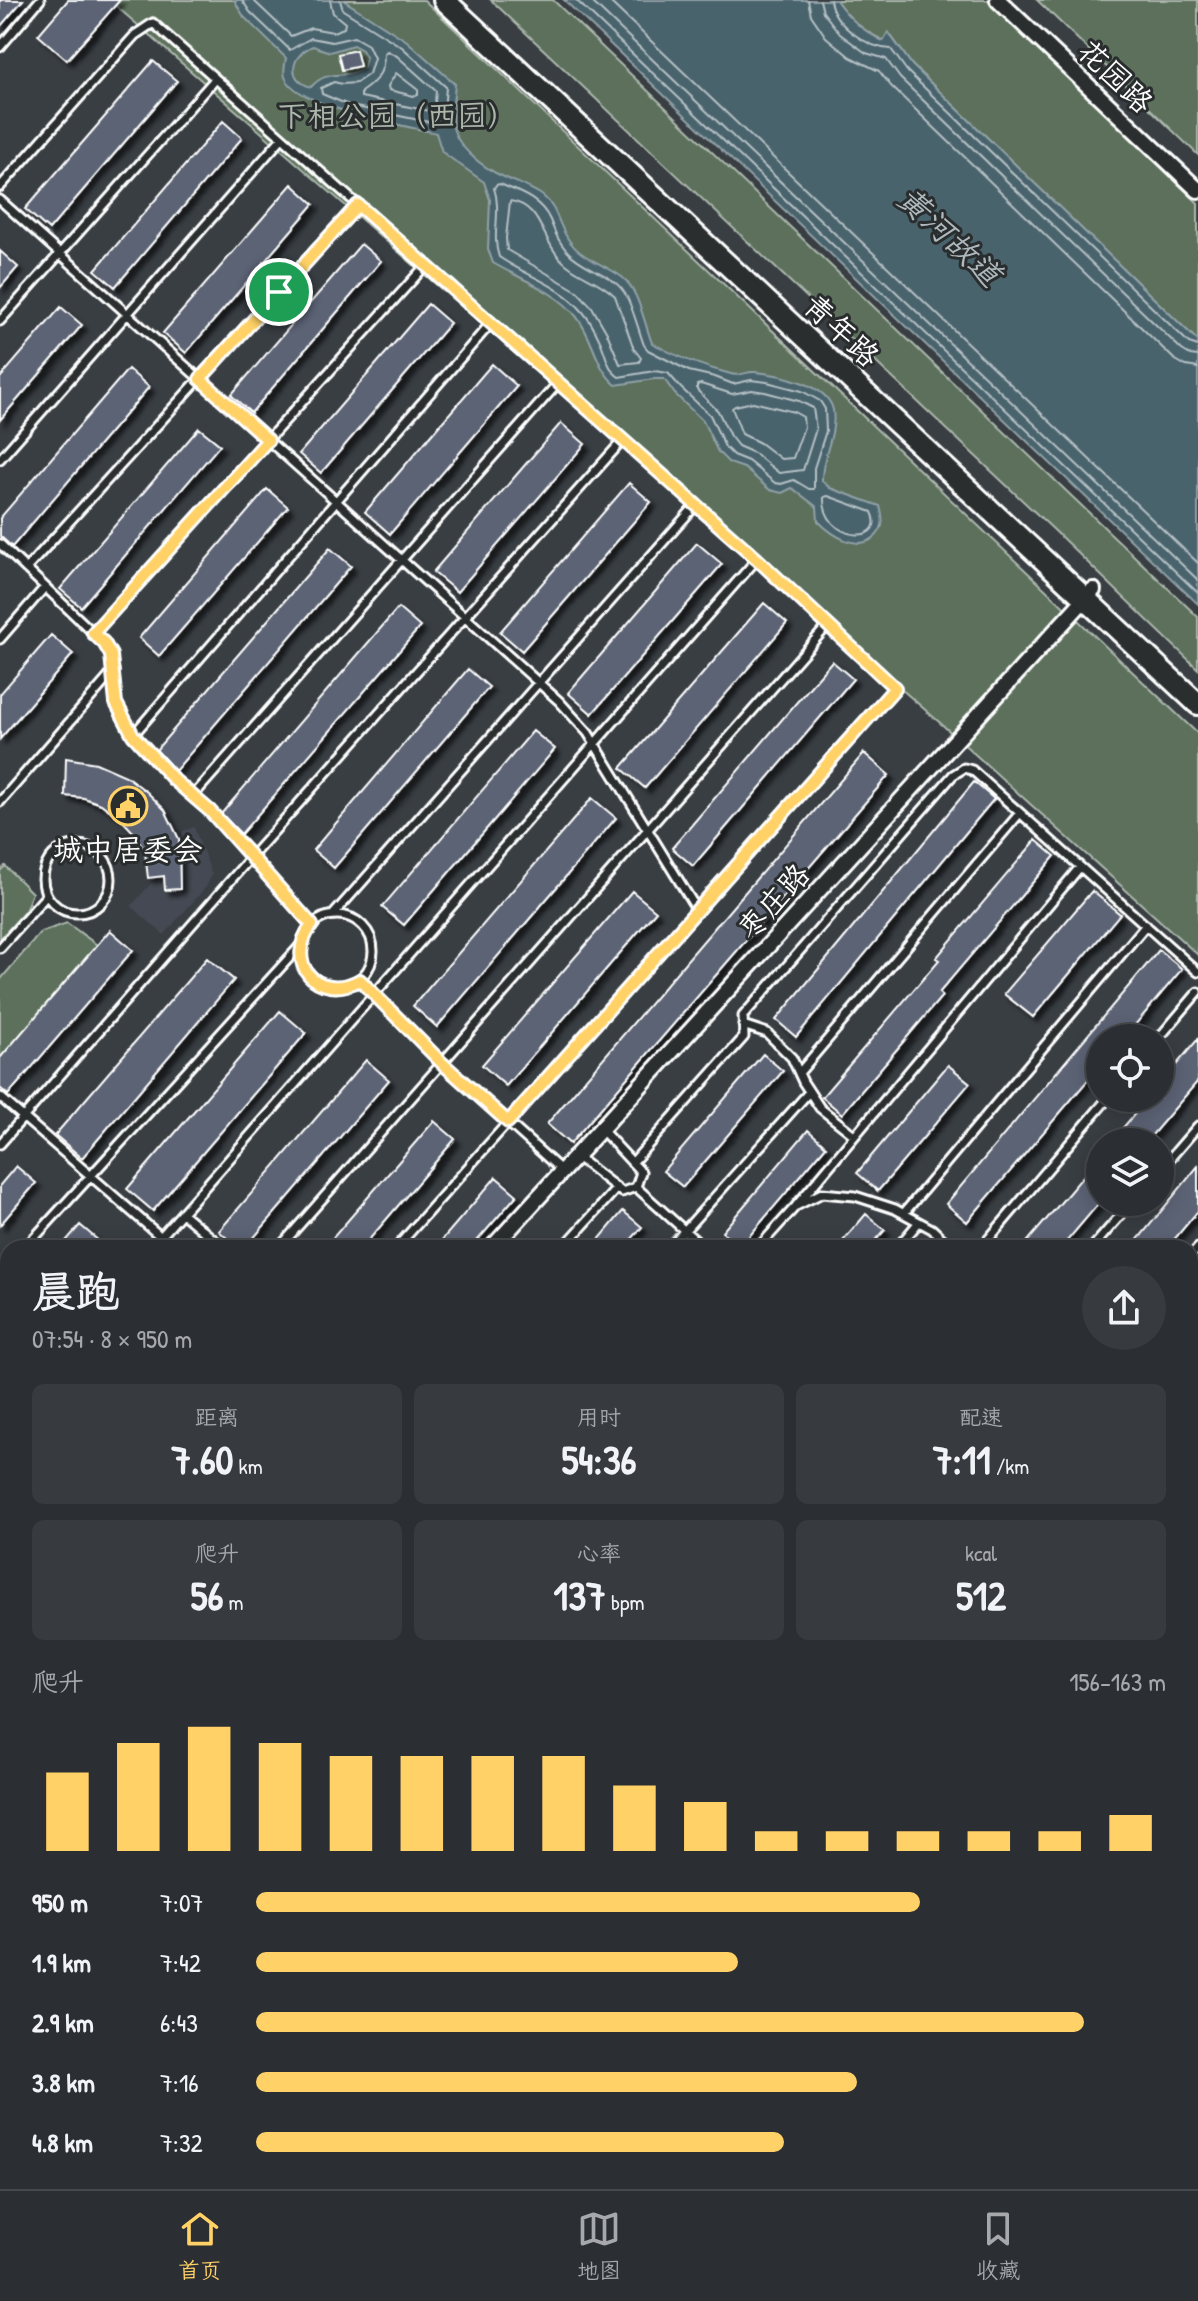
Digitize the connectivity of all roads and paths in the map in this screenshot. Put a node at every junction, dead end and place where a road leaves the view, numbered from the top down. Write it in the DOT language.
graph roads {
  1 [pos="40,0"];
  2 [pos="444,0"];
  3 [pos="461,0"];
  4 [pos="998,0"];
  5 [pos="0,47"];
  6 [pos="215,79"];
  7 [pos="282,138"];
  8 [pos="0,187"];
  9 [pos="1198,190"];
  10 [pos="0,200"];
  11 [pos="358,205"];
  12 [pos="60,254"];
  13 [pos="426,265"];
  14 [pos="128,314"];
  15 [pos="0,321"];
  16 [pos="491,323"];
  17 [pos="200,379"];
  18 [pos="558,383"];
  19 [pos="268,440"];
  20 [pos="623,440"];
  21 [pos="0,459"];
  22 [pos="336,501"];
  23 [pos="696,505"];
  24 [pos="0,544"];
  25 [pos="402,559"];
  26 [pos="757,559"];
  27 [pos="26,569"];
  28 [pos="45,587"];
  29 [pos="1089,594"];
  30 [pos="466,616"];
  31 [pos="828,625"];
  32 [pos="93,633"];
  33 [pos="0,639"];
  34 [pos="114,671"];
  35 [pos="539,682"];
  36 [pos="1198,689"];
  37 [pos="1198,704"];
  38 [pos="133,735"];
  39 [pos="594,744"];
  40 [pos="193,796"];
  41 [pos="0,802"];
  42 [pos="1020,813"];
  43 [pos="647,830"];
  44 [pos="251,857"];
  45 [pos="1080,867"];
  46 [pos="47,895"];
  47 [pos="697,910"];
  48 [pos="333,915"];
  49 [pos="312,925"];
  50 [pos="1146,925"];
  51 [pos="301,945"];
  52 [pos="0,948"];
  53 [pos="1198,972"];
  54 [pos="360,980"];
  55 [pos="1198,992"];
  56 [pos="374,994"];
  57 [pos="1171,1024"];
  58 [pos="743,1025"];
  59 [pos="442,1063"];
  60 [pos="799,1073"];
  61 [pos="809,1092"];
  62 [pos="0,1097"];
  63 [pos="1096,1112"];
  64 [pos="24,1118"];
  65 [pos="508,1122"];
  66 [pos="1198,1126"];
  67 [pos="601,1129"];
  68 [pos="854,1135"];
  69 [pos="0,1144"];
  70 [pos="1174,1154"];
  71 [pos="576,1156"];
  72 [pos="632,1163"];
  73 [pos="562,1171"];
  74 [pos="91,1176"];
  75 [pos="636,1187"];
  76 [pos="617,1188"];
  77 [pos="796,1206"];
  78 [pos="182,1213"];
  79 [pos="904,1213"];
  80 [pos="1120,1216"];
  81 [pos="919,1222"];
  82 [pos="685,1231"];
  83 [pos="161,1237"];
  84 [pos="32,1240"];
  85 [pos="158,1240"];
  86 [pos="214,1240"];
  87 [pos="286,1240"];
  88 [pos="403,1240"];
  89 [pos="499,1240"];
  90 [pos="570,1240"];
  91 [pos="677,1240"];
  92 [pos="695,1240"];
  93 [pos="765,1240"];
  94 [pos="904,1240"];
  95 [pos="944,1240"];
  96 [pos="988,1240"];
  97 [pos="1099,1240"];
  1 -- 5 [label="lane"];
  2 -- 29 [label="street, 青年路"];
  3 -- 29 [label="street, 青年路"];
  4 -- 9 [label="street, 花园路"];
  6 -- 7 [label="lane"];
  6 -- 8 [label="lane"];
  6 -- 12 [label="lane"];
  7 -- 11 [label="lane"];
  7 -- 14 [label="lane"];
  10 -- 12 [label="lane"];
  11 -- 13 [label="lane"];
  11 -- 17 [label="lane"];
  12 -- 14 [label="lane"];
  12 -- 15 [label="lane"];
  13 -- 16 [label="lane"];
  13 -- 19 [label="lane"];
  14 -- 17 [label="lane"];
  14 -- 21 [label="lane"];
  16 -- 18 [label="lane"];
  16 -- 22 [label="lane"];
  17 -- 19 [label="lane"];
  17 -- 27 [label="lane"];
  18 -- 20 [label="lane"];
  18 -- 25 [label="lane"];
  19 -- 22 [label="lane"];
  19 -- 32 [label="lane"];
  20 -- 23 [label="lane"];
  20 -- 30 [label="lane"];
  22 -- 25 [label="lane"];
  22 -- 38 [label="lane"];
  23 -- 26 [label="lane"];
  23 -- 35 [label="lane"];
  24 -- 27 [label="lane"];
  25 -- 30 [label="lane"];
  25 -- 40 [label="lane"];
  26 -- 31 [label="lane"];
  26 -- 39 [label="lane"];
  27 -- 28 [label="lane"];
  28 -- 32 [label="lane"];
  28 -- 33 [label="lane"];
  29 -- 36 [label="street, 青年路"];
  29 -- 37 [label="street, 青年路"];
  29 -- 67 [label="street, 枣庄路"];
  30 -- 35 [label="lane"];
  30 -- 44 [label="lane"];
  31 -- 43 [label="lane"];
  31 -- 47 [label="lane"];
  32 -- 34 [label="lane"];
  34 -- 38 [label="lane"];
  34 -- 41 [label="lane"];
  35 -- 39 [label="lane"];
  35 -- 48 [label="lane"];
  38 -- 40 [label="lane"];
  39 -- 43 [label="lane"];
  39 -- 56 [label="lane"];
  40 -- 44 [label="lane"];
  42 -- 45 [label="lane"];
  42 -- 58 [label="lane"];
  42 -- 60 [label="lane"];
  43 -- 47 [label="lane"];
  43 -- 59 [label="lane"];
  44 -- 49 [label="lane"];
  44 -- 64 [label="lane"];
  45 -- 50 [label="lane"];
  45 -- 68 [label="lane"];
  46 -- 46 [label="lane"];
  46 -- 52 [label="lane"];
  47 -- 65 [label="lane"];
  48 -- 49 [label="lane"];
  48 -- 54 [label="lane"];
  49 -- 51 [label="lane"];
  50 -- 53 [label="lane"];
  50 -- 79 [label="lane"];
  51 -- 54 [label="lane"];
  51 -- 74 [label="lane"];
  54 -- 56 [label="lane"];
  55 -- 57 [label="lane"];
  56 -- 59 [label="lane"];
  56 -- 78 [label="lane"];
  58 -- 60 [label="lane"];
  58 -- 72 [label="lane"];
  59 -- 65 [label="lane"];
  59 -- 87 [label="lane"];
  60 -- 61 [label="lane"];
  61 -- 68 [label="lane"];
  61 -- 82 [label="lane"];
  62 -- 64 [label="lane"];
  63 -- 96 [label="lane"];
  64 -- 69 [label="lane"];
  64 -- 74 [label="lane"];
  65 -- 73 [label="lane"];
  65 -- 88 [label="lane"];
  66 -- 70 [label="lane"];
  67 -- 71 [label="street, 枣庄路"];
  67 -- 72 [label="lane"];
  68 -- 77 [label="lane"];
  71 -- 73 [label="street, 枣庄路"];
  71 -- 76 [label="lane"];
  72 -- 75 [label="lane"];
  73 -- 89 [label="street, 枣庄路"];
  74 -- 83 [label="lane"];
  74 -- 84 [label="lane"];
  75 -- 76 [label="lane"];
  75 -- 82 [label="lane"];
  76 -- 90 [label="lane"];
  77 -- 79 [label="lane"];
  77 -- 93 [label="lane"];
  78 -- 83 [label="lane"];
  78 -- 86 [label="lane"];
  79 -- 81 [label="lane"];
  80 -- 97 [label="lane"];
  81 -- 94 [label="lane"];
  81 -- 95 [label="lane"];
  82 -- 91 [label="lane"];
  82 -- 92 [label="lane"];
  83 -- 85 [label="lane"];
}
